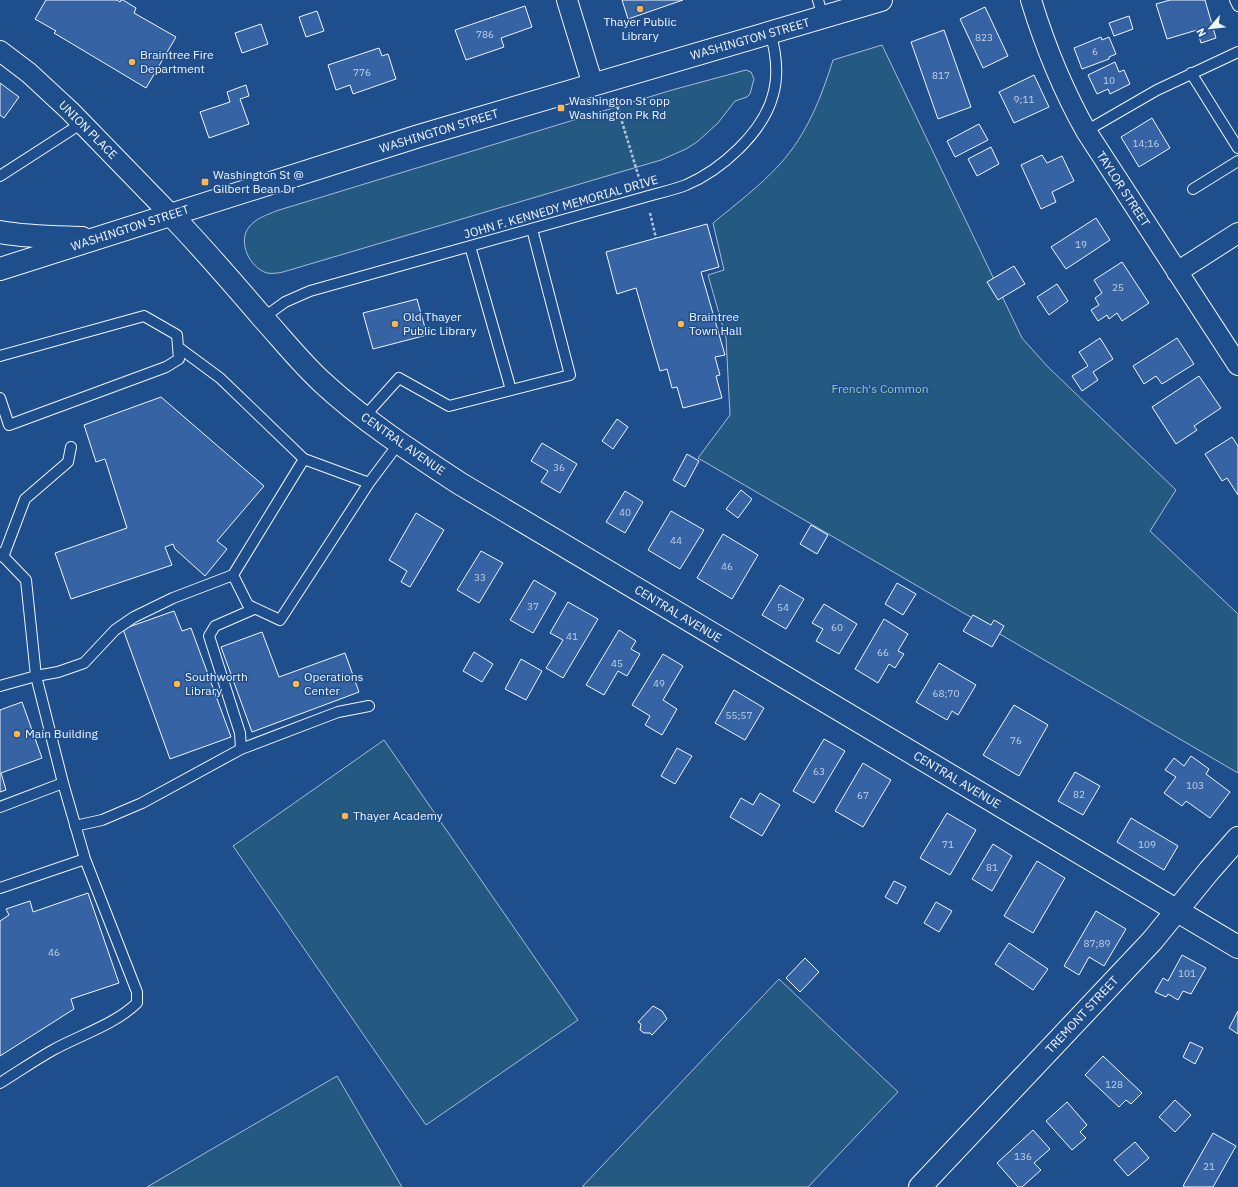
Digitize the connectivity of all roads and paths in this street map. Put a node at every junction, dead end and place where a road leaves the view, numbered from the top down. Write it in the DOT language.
graph roads {
  1 [pos="567,0"];
  2 [pos="881,0"];
  3 [pos="1031,0"];
  4 [pos="1236,0"];
  5 [pos="1238,6"];
  6 [pos="820,9"];
  7 [pos="770,32"];
  8 [pos="0,51"];
  9 [pos="1238,52"];
  10 [pos="1191,73"];
  11 [pos="602,83"];
  12 [pos="82,123"];
  13 [pos="1086,131"];
  14 [pos="1238,148"];
  15 [pos="1238,161"];
  16 [pos="0,176"];
  17 [pos="1193,189"];
  18 [pos="645,197"];
  19 [pos="170,215"];
  20 [pos="532,229"];
  21 [pos="0,232"];
  22 [pos="1238,233"];
  23 [pos="99,238"];
  24 [pos="656,238"];
  25 [pos="470,246"];
  26 [pos="0,269"];
  27 [pos="1177,272"];
  28 [pos="263,318"];
  29 [pos="178,347"];
  30 [pos="0,356"];
  31 [pos="1238,365"];
  32 [pos="511,390"];
  33 [pos="0,398"];
  34 [pos="364,417"];
  35 [pos="399,443"];
  36 [pos="71,447"];
  37 [pos="304,459"];
  38 [pos="369,483"];
  39 [pos="2,555"];
  40 [pos="234,575"];
  41 [pos="254,609"];
  42 [pos="36,676"];
  43 [pos="0,686"];
  44 [pos="369,706"];
  45 [pos="241,749"];
  46 [pos="63,783"];
  47 [pos="0,807"];
  48 [pos="75,826"];
  49 [pos="1238,838"];
  50 [pos="85,860"];
  51 [pos="0,888"];
  52 [pos="1177,911"];
  53 [pos="1238,947"];
  54 [pos="0,1083"];
  55 [pos="920,1187"];
  1 -- 11 [label="street"];
  2 -- 6 [label="main road, WASHINGTON STREET"];
  3 -- 13 [label="street, TAYLOR STREET"];
  4 -- 5 [label="lane"];
  6 -- 7 [label="main road, WASHINGTON STREET"];
  7 -- 11 [label="main road, WASHINGTON STREET"];
  7 -- 18 [label="lane, JOHN F. KENNEDY MEMORIAL DRIVE"];
  8 -- 12 [label="street, UNION PLACE"];
  9 -- 10 [label="lane"];
  10 -- 13 [label="lane"];
  10 -- 14 [label="lane"];
  11 -- 18 [label="path"];
  11 -- 19 [label="main road, WASHINGTON STREET"];
  12 -- 16 [label="lane"];
  12 -- 19 [label="street, UNION PLACE"];
  13 -- 27 [label="street, TAYLOR STREET"];
  15 -- 17 [label="lane"];
  18 -- 20 [label="lane, JOHN F. KENNEDY MEMORIAL DRIVE"];
  18 -- 24 [label="path"];
  19 -- 23 [label="main road, WASHINGTON STREET"];
  19 -- 28 [label="main road, CENTRAL AVENUE"];
  20 -- 25 [label="lane, JOHN F. KENNEDY MEMORIAL DRIVE"];
  20 -- 32 [label="lane"];
  21 -- 23 [label="main road"];
  22 -- 27 [label="street"];
  23 -- 26 [label="main road, WASHINGTON STREET"];
  25 -- 28 [label="lane, JOHN F. KENNEDY MEMORIAL DRIVE"];
  25 -- 32 [label="lane"];
  27 -- 31 [label="street, TAYLOR STREET"];
  28 -- 34 [label="main road, CENTRAL AVENUE"];
  29 -- 30 [label="lane"];
  29 -- 33 [label="lane"];
  29 -- 37 [label="lane"];
  32 -- 34 [label="lane"];
  34 -- 35 [label="main road, CENTRAL AVENUE"];
  35 -- 38 [label="lane"];
  35 -- 52 [label="main road, CENTRAL AVENUE"];
  36 -- 39 [label="lane"];
  37 -- 38 [label="lane"];
  37 -- 40 [label="lane"];
  38 -- 41 [label="lane"];
  39 -- 42 [label="lane"];
  40 -- 41 [label="lane"];
  40 -- 42 [label="lane"];
  41 -- 45 [label="lane"];
  42 -- 43 [label="lane"];
  42 -- 46 [label="lane"];
  44 -- 45 [label="lane"];
  45 -- 48 [label="lane"];
  46 -- 47 [label="lane"];
  46 -- 48 [label="lane"];
  48 -- 50 [label="lane"];
  49 -- 52 [label="main road, TREMONT STREET"];
  50 -- 51 [label="lane"];
  50 -- 54 [label="lane"];
  52 -- 53 [label="main road, CENTRAL AVENUE"];
  52 -- 55 [label="main road, TREMONT STREET"];
}
